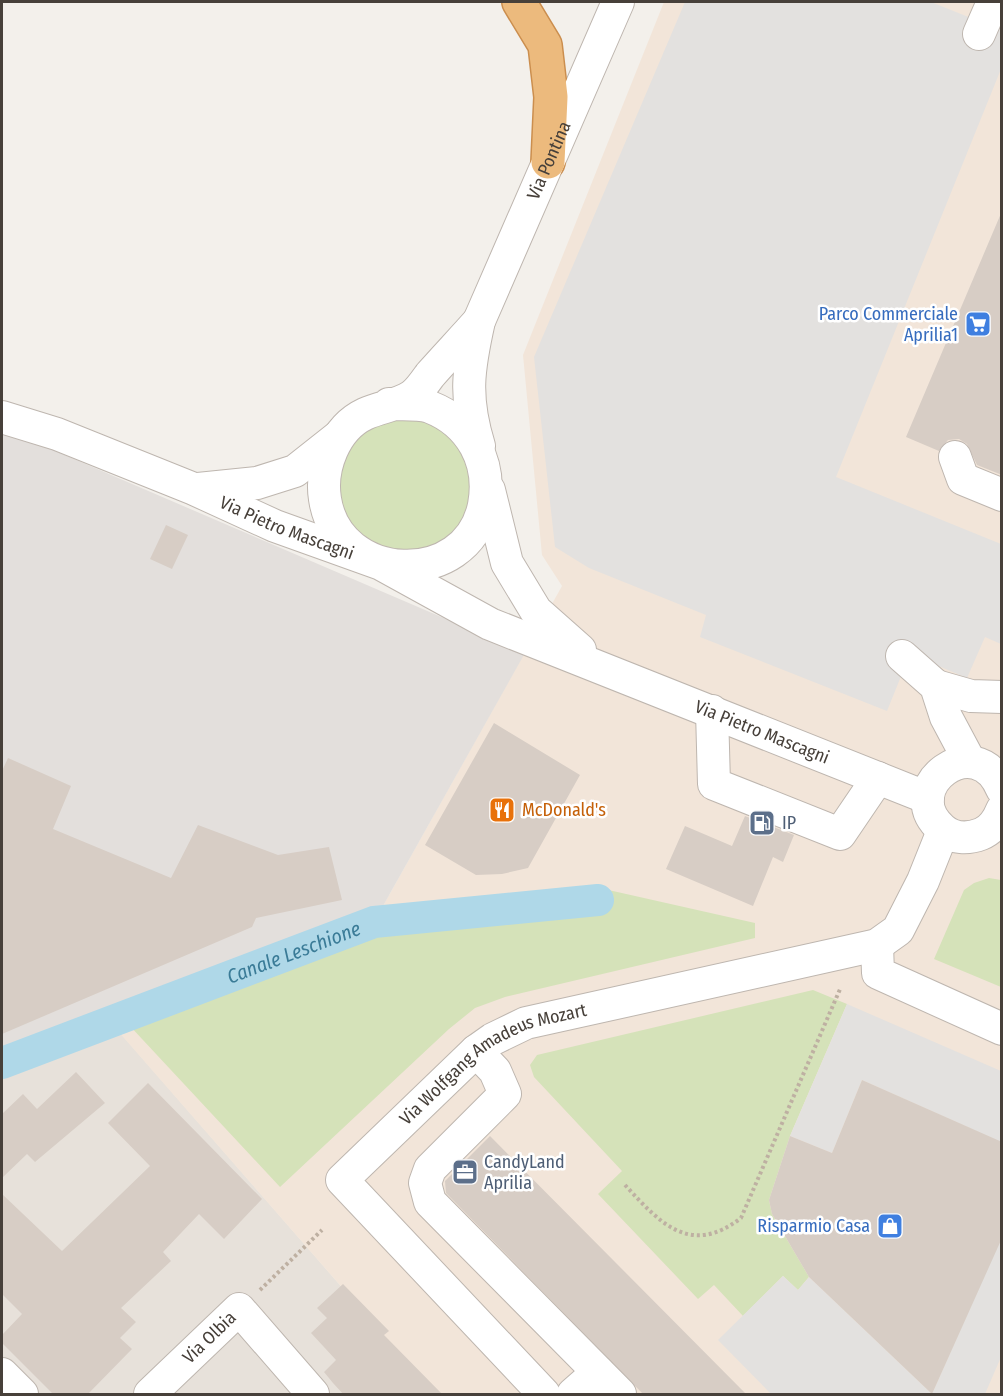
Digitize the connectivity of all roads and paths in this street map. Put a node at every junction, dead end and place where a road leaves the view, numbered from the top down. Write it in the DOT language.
graph roads {
  1 [pos="519,2"];
  2 [pos="618,2"];
  3 [pos="993,2"];
  4 [pos="980,34"];
  5 [pos="548,162"];
  6 [pos="479,321"];
  7 [pos="2,392"];
  8 [pos="389,405"];
  9 [pos="2,417"];
  10 [pos="57,434"];
  11 [pos="341,434"];
  12 [pos="955,458"];
  13 [pos="485,471"];
  14 [pos="194,489"];
  15 [pos="1002,495"];
  16 [pos="381,564"];
  17 [pos="902,656"];
  18 [pos="596,664"];
  19 [pos="936,686"];
  20 [pos="1002,697"];
  21 [pos="712,711"];
  22 [pos="878,778"];
  23 [pos="991,786"];
  24 [pos="928,798"];
  25 [pos="951,834"];
  26 [pos="877,945"];
  27 [pos="841,987"];
  28 [pos="1002,1029"];
  29 [pos="476,1051"];
  30 [pos="625,1185"];
  31 [pos="447,1218"];
  32 [pos="709,1227"];
  33 [pos="322,1230"];
  34 [pos="708,1235"];
  35 [pos="410,1252"];
  36 [pos="239,1309"];
  37 [pos="598,1372"];
  38 [pos="2,1374"];
  39 [pos="22,1395"];
  40 [pos="150,1395"];
  41 [pos="313,1395"];
  42 [pos="544,1395"];
  43 [pos="573,1395"];
  44 [pos="620,1395"];
  1 -- 5 [label="highway"];
  2 -- 5 [label="street, Via Pontina"];
  3 -- 4 [label="street"];
  5 -- 6 [label="street, Via Pontina"];
  6 -- 8 [label="street, Via Pietro Mascagni"];
  6 -- 13 [label="street, Via Pietro Mascagni"];
  7 -- 10 [label="street"];
  8 -- 11 [label="street, Via Pietro Mascagni"];
  8 -- 13 [label="street, Via Pietro Mascagni"];
  9 -- 10 [label="street"];
  10 -- 14 [label="street, Via Pietro Mascagni"];
  11 -- 14 [label="street, Via Pietro Mascagni"];
  11 -- 16 [label="street, Via Pietro Mascagni"];
  12 -- 15 [label="street"];
  13 -- 16 [label="street, Via Pietro Mascagni"];
  13 -- 18 [label="street, Via Pietro Mascagni"];
  14 -- 16 [label="street, Via Pietro Mascagni"];
  16 -- 18 [label="street, Via Pietro Mascagni"];
  17 -- 19 [label="street"];
  18 -- 21 [label="street, Via Pietro Mascagni"];
  19 -- 20 [label="street"];
  19 -- 23 [label="street"];
  21 -- 22 [label="street, Via Pietro Mascagni"];
  21 -- 22 [label="street"];
  22 -- 24 [label="street, Via Pietro Mascagni"];
  23 -- 24 [label="street"];
  23 -- 25 [label="street"];
  24 -- 25 [label="street"];
  25 -- 26 [label="street, Via Wolfgang Amadeus Mozart"];
  26 -- 28 [label="street"];
  26 -- 29 [label="street, Via Wolfgang Amadeus Mozart"];
  27 -- 34 [label="path"];
  29 -- 31 [label="street"];
  29 -- 35 [label="street, Via Wolfgang Amadeus Mozart"];
  30 -- 34 [label="path"];
  31 -- 35 [label="street"];
  31 -- 37 [label="street"];
  32 -- 34 [label="path"];
  33 -- 36 [label="path"];
  35 -- 42 [label="street, Via Wolfgang Amadeus Mozart"];
  36 -- 40 [label="street, Via Olbia"];
  36 -- 41 [label="street, Via Olbia"];
  37 -- 43 [label="street"];
  37 -- 44 [label="street"];
  38 -- 39 [label="street"];
}
